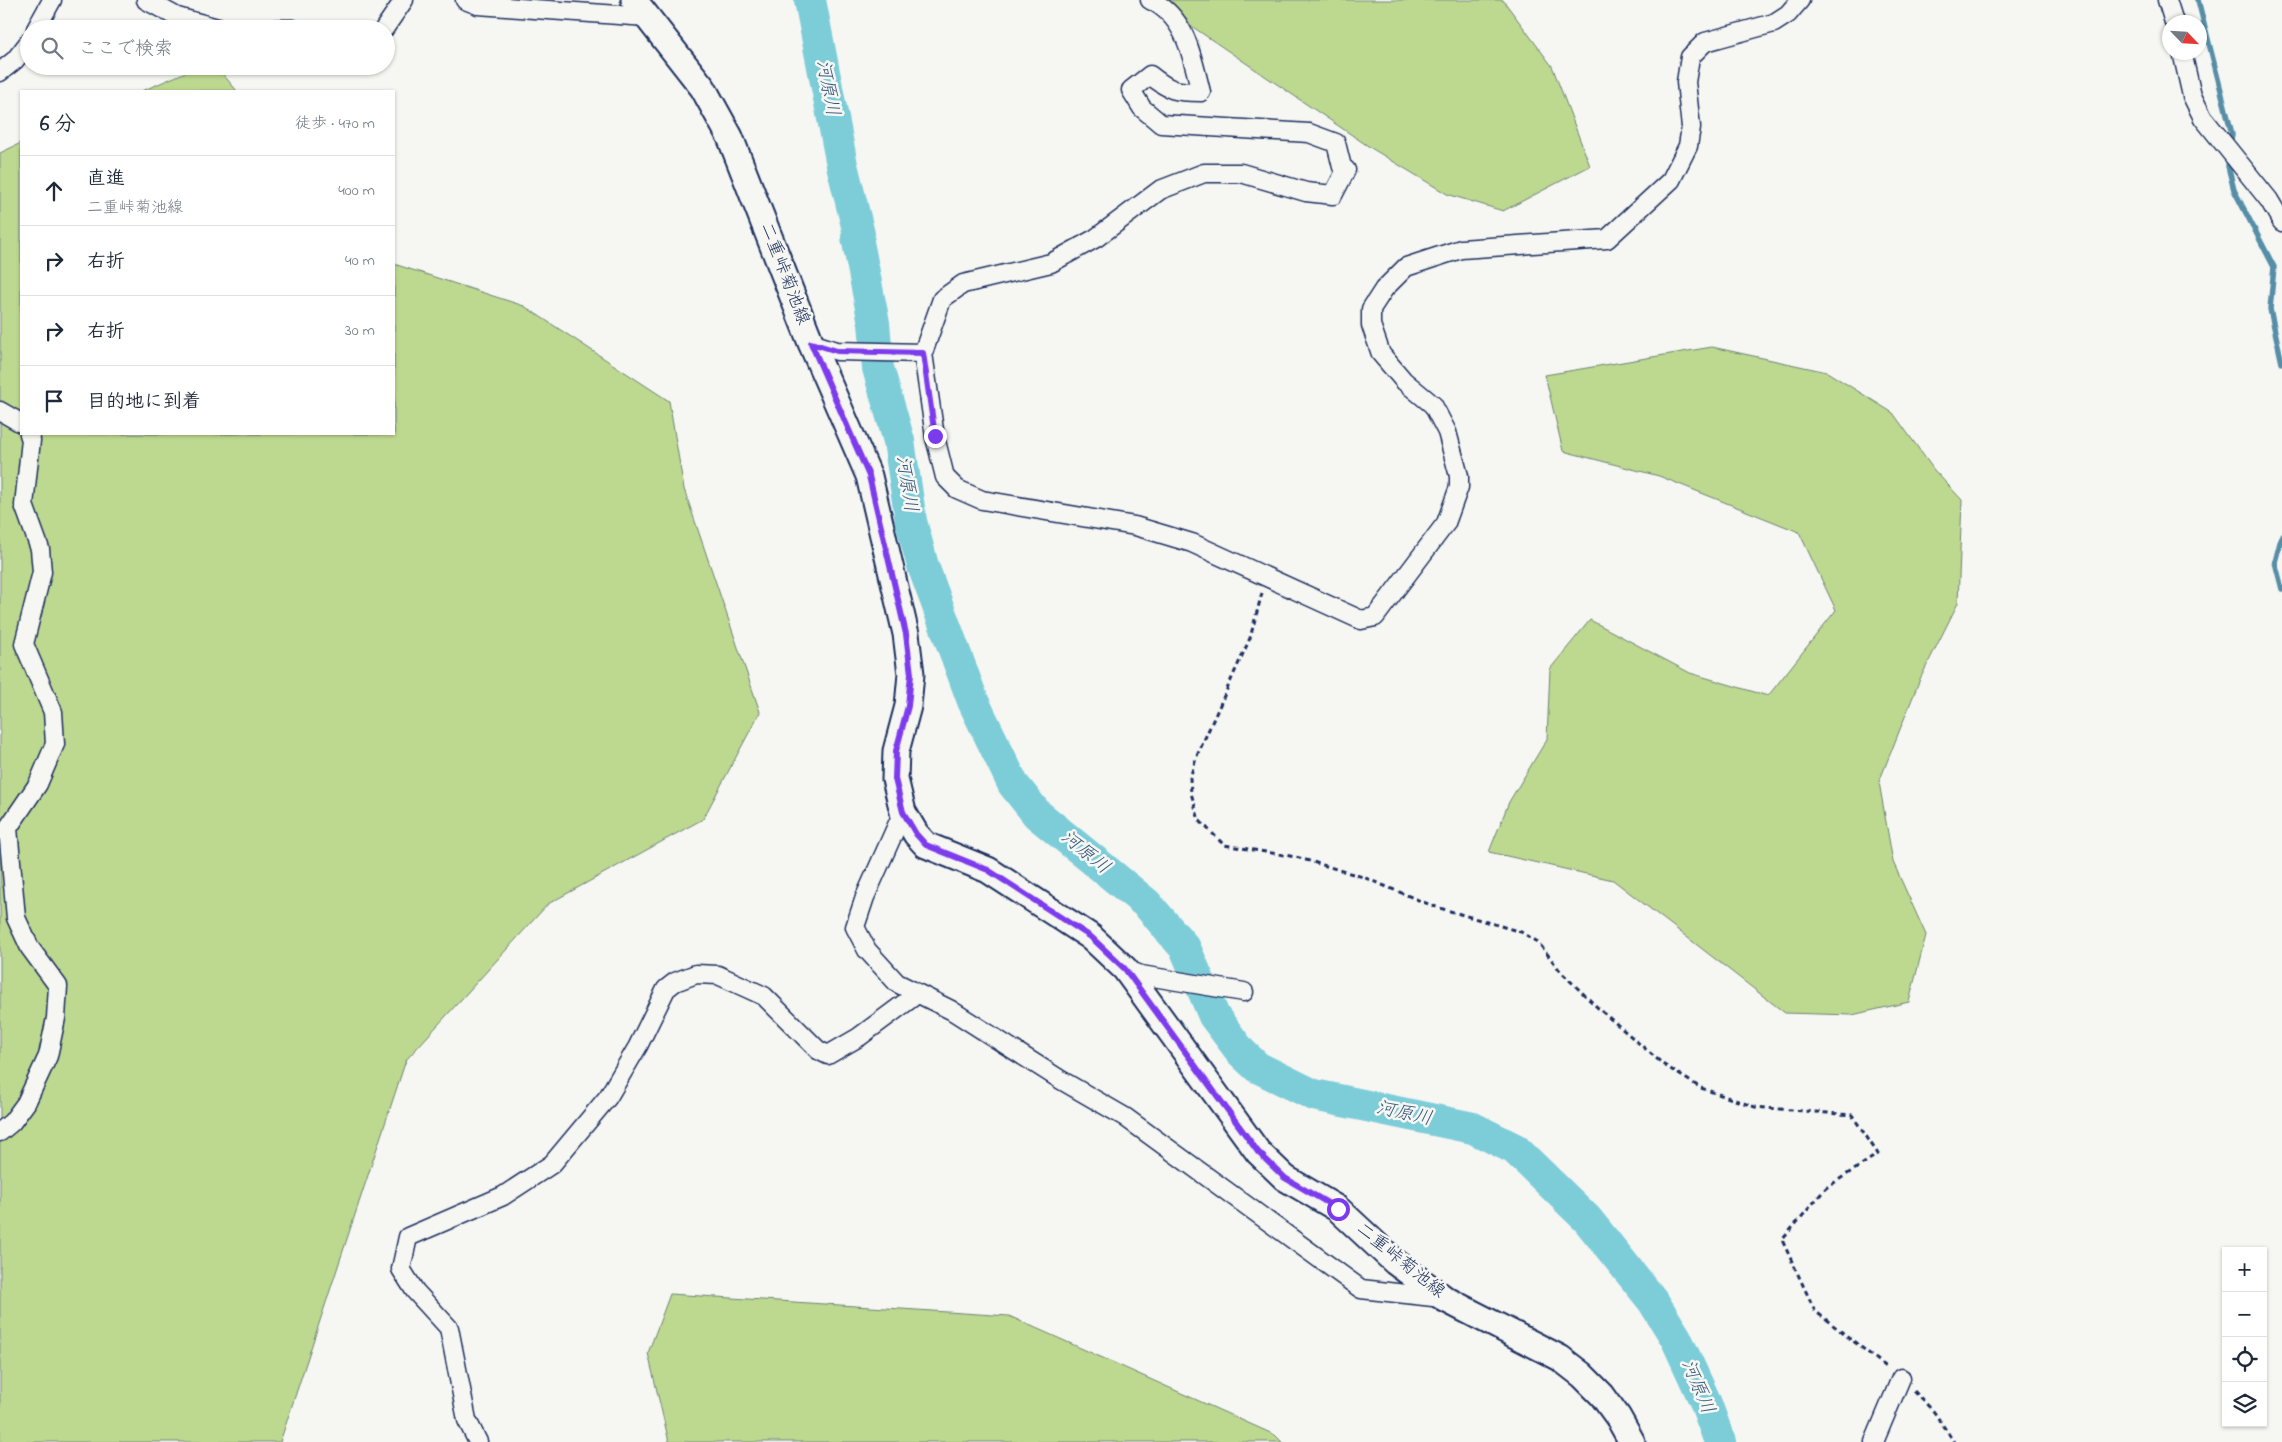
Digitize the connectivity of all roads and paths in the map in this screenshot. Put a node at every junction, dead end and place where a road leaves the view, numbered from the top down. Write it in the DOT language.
graph roads {
  1 [pos="52,0"];
  2 [pos="146,0"];
  3 [pos="404,0"];
  4 [pos="465,0"];
  5 [pos="1150,0"];
  6 [pos="1800,0"];
  7 [pos="2167,0"];
  8 [pos="641,8"];
  9 [pos="2172,15"];
  10 [pos="41,20"];
  11 [pos="188,20"];
  12 [pos="390,20"];
  13 [pos="20,54"];
  14 [pos="2184,60"];
  15 [pos="0,72"];
  16 [pos="2282,222"];
  17 [pos="811,343"];
  18 [pos="923,353"];
  19 [pos="0,411"];
  20 [pos="20,422"];
  21 [pos="29,435"];
  22 [pos="1267,578"];
  23 [pos="903,812"];
  24 [pos="1133,972"];
  25 [pos="1244,992"];
  26 [pos="917,994"];
  27 [pos="0,1132"];
  28 [pos="1445,1298"];
  29 [pos="1901,1378"];
  30 [pos="478,1442"];
  31 [pos="1632,1442"];
  32 [pos="1874,1442"];
  33 [pos="1954,1442"];
  1 -- 10 [label="street"];
  2 -- 11 [label="street"];
  3 -- 12 [label="street"];
  4 -- 8 [label="street"];
  5 -- 18 [label="street"];
  6 -- 22 [label="street"];
  7 -- 9 [label="street"];
  8 -- 17 [label="main road, 二重峠菊池線"];
  13 -- 15 [label="street"];
  14 -- 16 [label="street"];
  17 -- 18 [label="street"];
  17 -- 23 [label="main road, 二重峠菊池線"];
  18 -- 22 [label="street"];
  19 -- 20 [label="street"];
  21 -- 27 [label="street"];
  22 -- 29 [label="path"];
  23 -- 24 [label="main road, 二重峠菊池線"];
  23 -- 26 [label="street"];
  24 -- 25 [label="street"];
  24 -- 28 [label="main road, 二重峠菊池線"];
  26 -- 28 [label="street"];
  26 -- 30 [label="street"];
  28 -- 31 [label="main road, 二重峠菊池線"];
  29 -- 32 [label="street"];
  29 -- 33 [label="path"];
}
